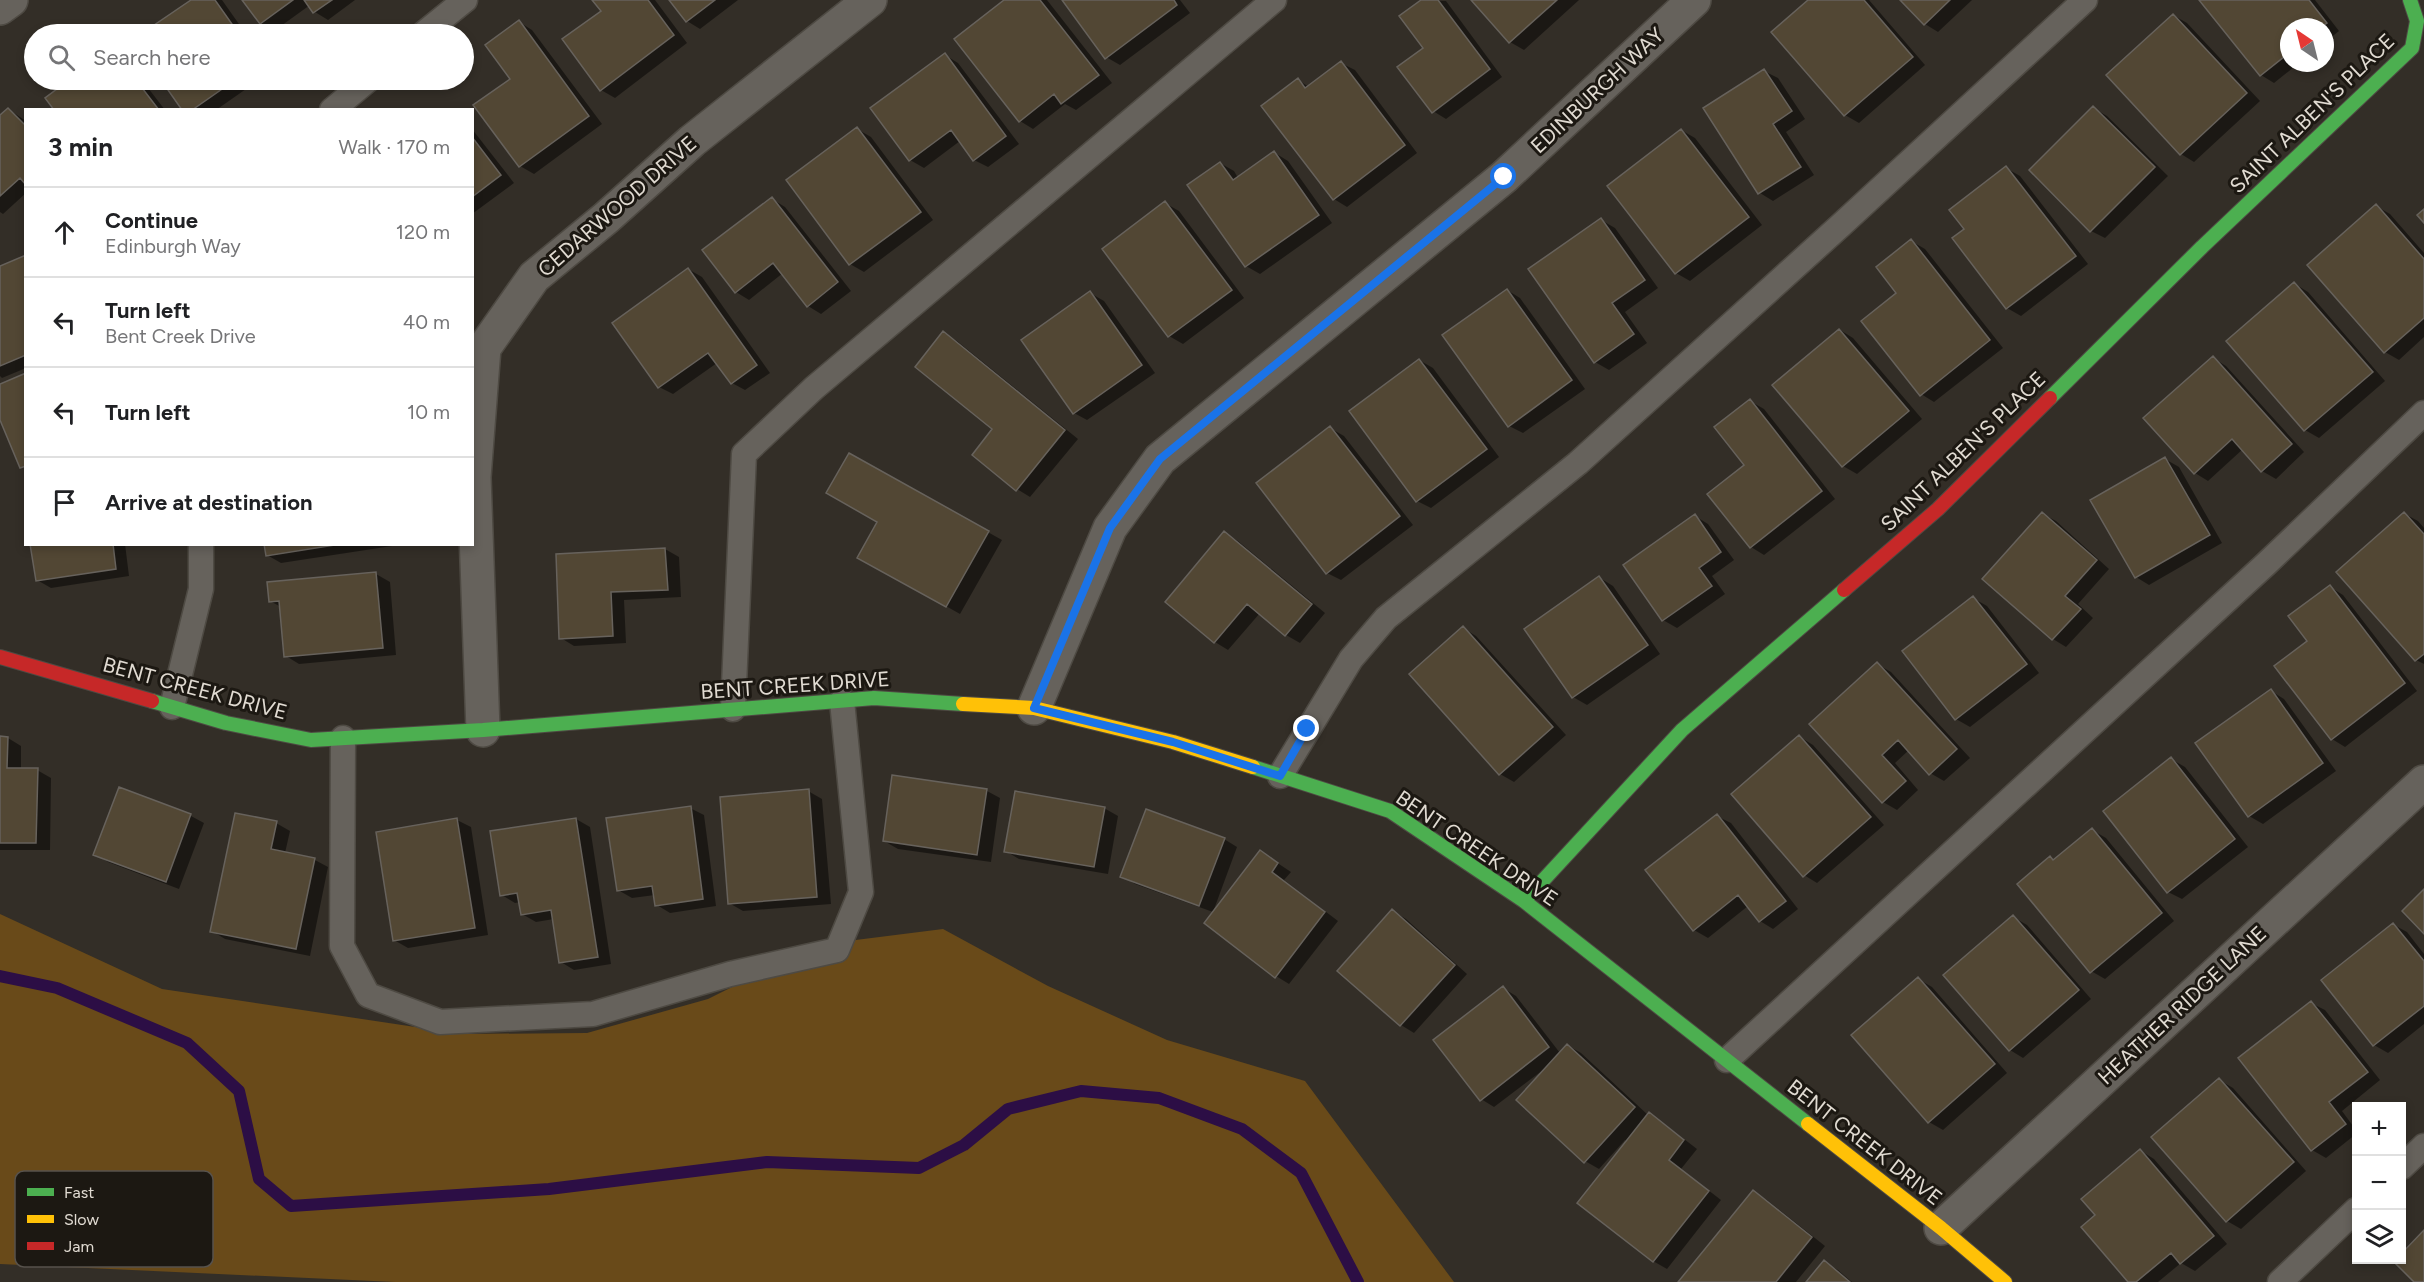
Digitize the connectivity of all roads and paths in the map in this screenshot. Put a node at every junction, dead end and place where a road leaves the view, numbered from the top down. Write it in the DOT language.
graph roads {
  1 [pos="11,0"];
  2 [pos="465,0"];
  3 [pos="870,0"];
  4 [pos="1274,0"];
  5 [pos="1694,0"];
  6 [pos="2085,0"];
  7 [pos="2410,0"];
  8 [pos="0,8"];
  9 [pos="435,24"];
  10 [pos="2418,52"];
  11 [pos="356,90"];
  12 [pos="334,108"];
  13 [pos="2424,413"];
  14 [pos="201,546"];
  15 [pos="0,657"];
  16 [pos="842,701"];
  17 [pos="172,706"];
  18 [pos="1034,708"];
  19 [pos="733,710"];
  20 [pos="483,730"];
  21 [pos="344,738"];
  22 [pos="1280,776"];
  23 [pos="2424,782"];
  24 [pos="1524,902"];
  25 [pos="1727,1060"];
  26 [pos="2424,1146"];
  27 [pos="2406,1163"];
  28 [pos="2352,1214"];
  29 [pos="1941,1228"];
  30 [pos="2005,1282"];
  31 [pos="2280,1282"];
  1 -- 8 [label="street"];
  2 -- 9 [label="lane"];
  3 -- 20 [label="street, CEDARWOOD DRIVE"];
  4 -- 19 [label="lane"];
  5 -- 18 [label="street, EDINBURGH WAY"];
  6 -- 22 [label="lane"];
  7 -- 10 [label="street, SAINT ALBEN'S PLACE"];
  10 -- 24 [label="street, SAINT ALBEN'S PLACE"];
  11 -- 12 [label="lane"];
  13 -- 25 [label="lane"];
  14 -- 17 [label="lane"];
  15 -- 17 [label="street, BENT CREEK DRIVE"];
  16 -- 18 [label="street, BENT CREEK DRIVE"];
  16 -- 19 [label="street, BENT CREEK DRIVE"];
  16 -- 21 [label="lane"];
  17 -- 21 [label="street, BENT CREEK DRIVE"];
  18 -- 22 [label="street, BENT CREEK DRIVE"];
  19 -- 20 [label="street, BENT CREEK DRIVE"];
  20 -- 21 [label="street, BENT CREEK DRIVE"];
  22 -- 24 [label="street, BENT CREEK DRIVE"];
  23 -- 29 [label="street, HEATHER RIDGE LANE"];
  24 -- 25 [label="street, BENT CREEK DRIVE"];
  25 -- 29 [label="street, BENT CREEK DRIVE"];
  26 -- 27 [label="lane"];
  28 -- 31 [label="lane"];
  29 -- 30 [label="street, BENT CREEK DRIVE"];
}
